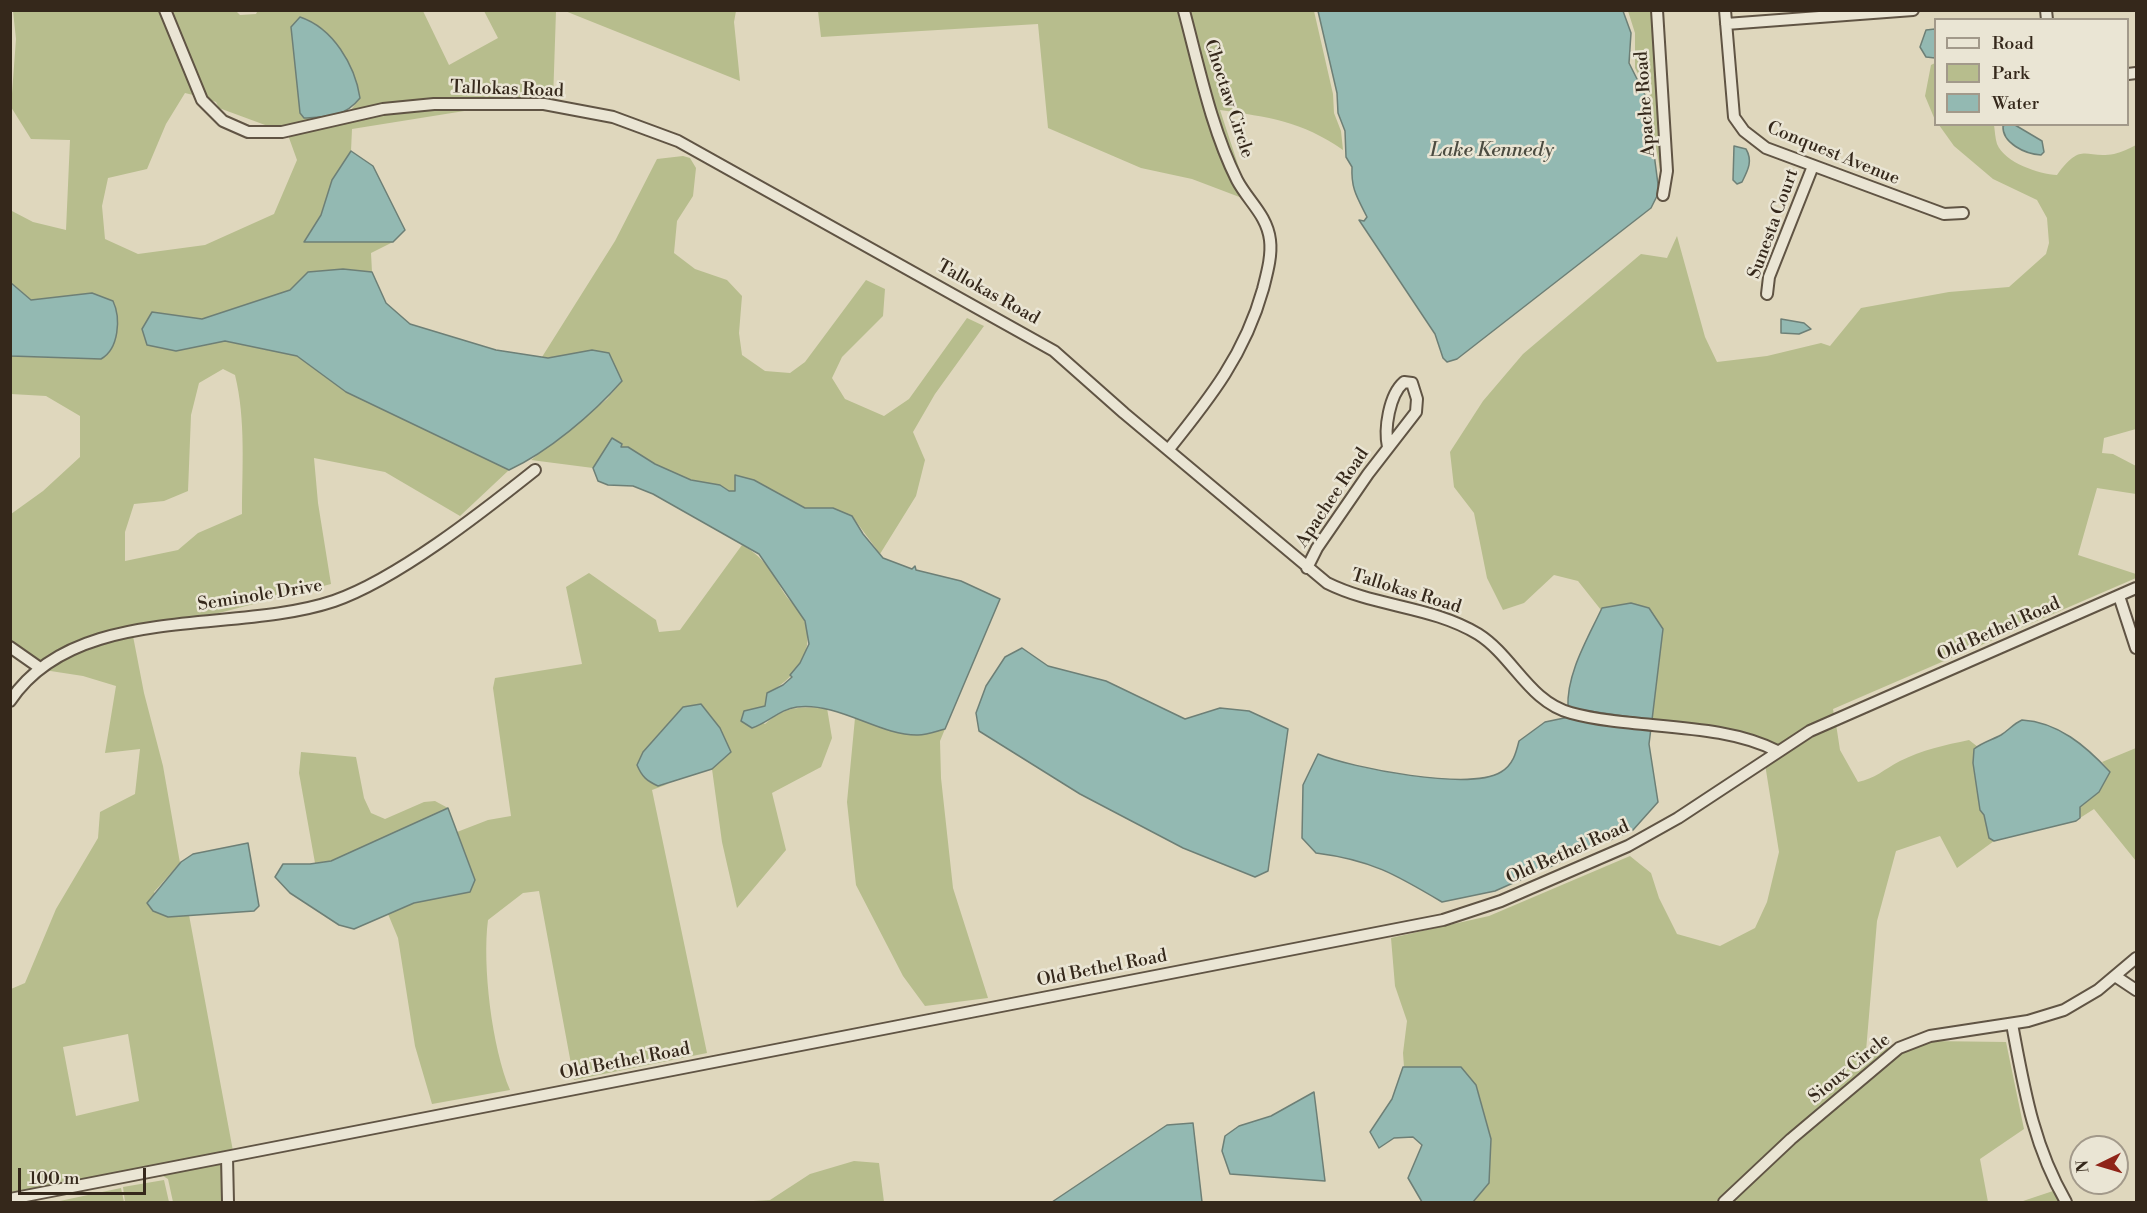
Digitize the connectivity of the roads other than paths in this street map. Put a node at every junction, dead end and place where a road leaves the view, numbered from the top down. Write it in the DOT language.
graph roads {
  1 [pos="165,10"];
  2 [pos="1657,10"];
  3 [pos="1725,10"];
  4 [pos="1913,10"];
  5 [pos="1184,11"];
  6 [pos="1726,24"];
  7 [pos="1813,166"];
  8 [pos="1663,195"];
  9 [pos="1963,213"];
  10 [pos="1767,294"];
  11 [pos="1388,447"];
  12 [pos="1169,449"];
  13 [pos="535,470"];
  14 [pos="1307,568"];
  15 [pos="2136,588"];
  16 [pos="2119,596"];
  17 [pos="10,647"];
  18 [pos="2136,648"];
  19 [pos="40,668"];
  20 [pos="10,701"];
  21 [pos="1776,751"];
  22 [pos="2136,958"];
  23 [pos="2115,976"];
  24 [pos="2136,990"];
  25 [pos="2012,1024"];
  26 [pos="227,1156"];
  27 [pos="10,1199"];
  28 [pos="228,1203"];
  29 [pos="1724,1203"];
  30 [pos="2066,1203"];
  1 -- 12 [label="street, Tallokas Road"];
  2 -- 8 [label="street, Apache Road"];
  3 -- 6 [label="street, Conquest Avenue"];
  4 -- 6 [label="street"];
  5 -- 12 [label="street, Choctaw Circle"];
  6 -- 7 [label="street, Conquest Avenue"];
  7 -- 9 [label="street, Conquest Avenue"];
  7 -- 10 [label="street, Sunesta Court"];
  11 -- 11 [label="street, Apachee Road"];
  11 -- 14 [label="street, Apachee Road"];
  12 -- 14 [label="street, Tallokas Road"];
  13 -- 19 [label="street, Seminole Drive"];
  14 -- 21 [label="street, Tallokas Road"];
  15 -- 16 [label="street, Old Bethel Road"];
  16 -- 18 [label="street"];
  16 -- 21 [label="street, Old Bethel Road"];
  17 -- 19 [label="street"];
  19 -- 20 [label="street, Seminole Drive"];
  21 -- 26 [label="street, Old Bethel Road"];
  22 -- 23 [label="street"];
  23 -- 24 [label="street"];
  23 -- 25 [label="street, Sioux Circle"];
  25 -- 29 [label="street, Sioux Circle"];
  25 -- 30 [label="street"];
  26 -- 27 [label="street, Old Bethel Road"];
  26 -- 28 [label="street"];
}
